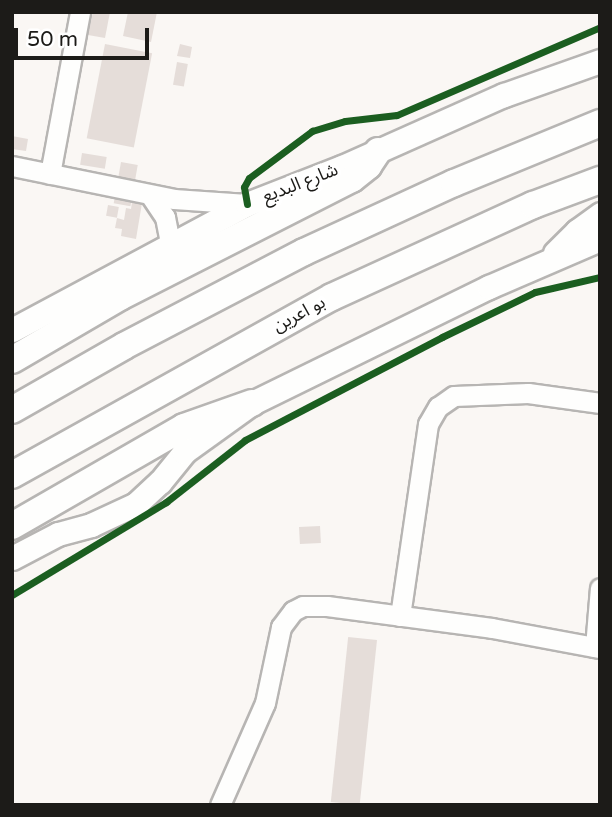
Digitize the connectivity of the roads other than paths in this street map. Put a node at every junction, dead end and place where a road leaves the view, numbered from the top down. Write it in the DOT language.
graph roads {
  1 [pos="80,12"];
  2 [pos="600,61"];
  3 [pos="600,123"];
  4 [pos="378,152"];
  5 [pos="12,166"];
  6 [pos="50,174"];
  7 [pos="600,180"];
  8 [pos="150,195"];
  9 [pos="247,204"];
  10 [pos="600,214"];
  11 [pos="600,239"];
  12 [pos="170,243"];
  13 [pos="548,260"];
  14 [pos="12,330"];
  15 [pos="12,360"];
  16 [pos="252,403"];
  17 [pos="600,403"];
  18 [pos="12,410"];
  19 [pos="12,475"];
  20 [pos="12,526"];
  21 [pos="12,558"];
  22 [pos="600,588"];
  23 [pos="400,616"];
  24 [pos="597,647"];
  25 [pos="220,805"];
  1 -- 6 [label="lane"];
  2 -- 4 [label="main road, شارع البديع"];
  3 -- 18 [label="highway"];
  4 -- 9 [label="main road, شارع البديع"];
  4 -- 15 [label="highway"];
  5 -- 6 [label="lane"];
  6 -- 8 [label="lane"];
  7 -- 19 [label="highway, بو اعرين"];
  8 -- 9 [label="lane"];
  8 -- 12 [label="lane"];
  9 -- 12 [label="main road, شارع البديع"];
  10 -- 13 [label="main road"];
  11 -- 13 [label="main road"];
  12 -- 14 [label="main road, شارع البديع"];
  13 -- 16 [label="main road"];
  16 -- 20 [label="highway"];
  16 -- 21 [label="main road"];
  17 -- 23 [label="lane"];
  22 -- 24 [label="lane"];
  23 -- 24 [label="lane"];
  23 -- 25 [label="lane"];
}
